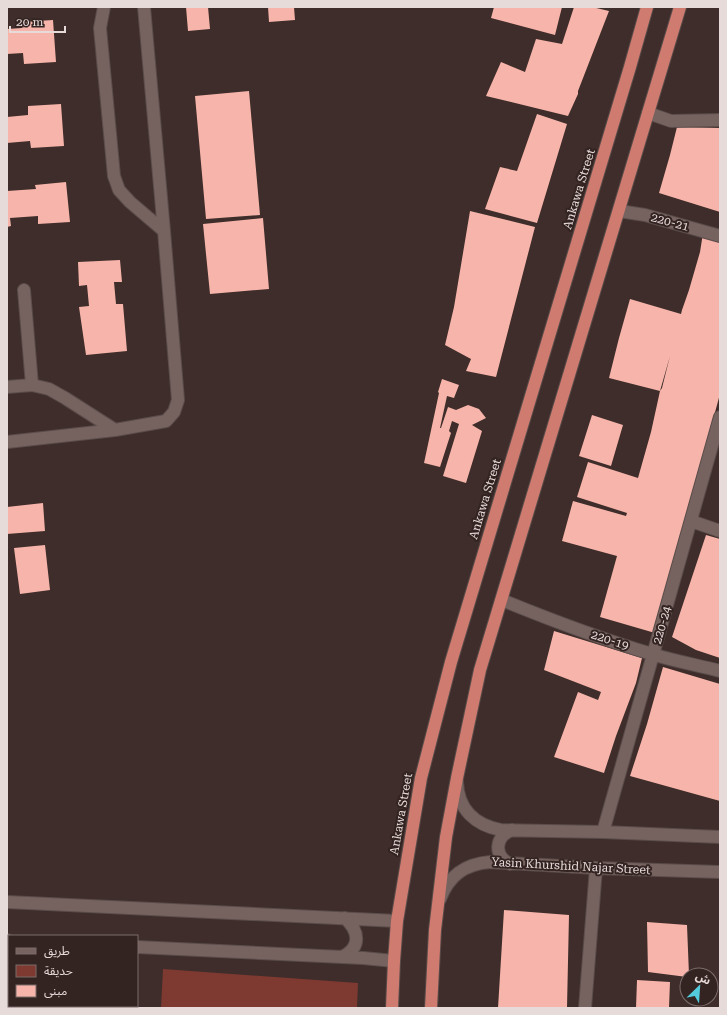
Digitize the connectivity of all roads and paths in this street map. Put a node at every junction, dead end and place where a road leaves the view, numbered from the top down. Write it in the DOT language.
graph roads {
  1 [pos="104,7"];
  2 [pos="144,7"];
  3 [pos="647,7"];
  4 [pos="680,7"];
  5 [pos="648,113"];
  6 [pos="720,120"];
  7 [pos="619,211"];
  8 [pos="164,231"];
  9 [pos="720,236"];
  10 [pos="24,290"];
  11 [pos="32,386"];
  12 [pos="7,387"];
  13 [pos="720,417"];
  14 [pos="115,430"];
  15 [pos="7,442"];
  16 [pos="720,450"];
  17 [pos="706,466"];
  18 [pos="691,521"];
  19 [pos="720,531"];
  20 [pos="502,600"];
  21 [pos="653,654"];
  22 [pos="720,671"];
  23 [pos="457,778"];
  24 [pos="512,830"];
  25 [pos="603,832"];
  26 [pos="720,837"];
  27 [pos="510,864"];
  28 [pos="596,868"];
  29 [pos="720,872"];
  30 [pos="439,900"];
  31 [pos="7,902"];
  32 [pos="345,918"];
  33 [pos="397,921"];
  34 [pos="138,947"];
  35 [pos="342,957"];
  36 [pos="394,961"];
  37 [pos="392,1008"];
  38 [pos="431,1008"];
  39 [pos="585,1008"];
  1 -- 8 [label="street"];
  2 -- 8 [label="street"];
  3 -- 33 [label="highway, Ankawa Street"];
  4 -- 5 [label="highway"];
  5 -- 6 [label="street"];
  5 -- 7 [label="highway"];
  7 -- 9 [label="street, 220-21"];
  7 -- 20 [label="highway"];
  8 -- 14 [label="street"];
  10 -- 11 [label="street"];
  11 -- 12 [label="street"];
  11 -- 14 [label="street"];
  13 -- 17 [label="street, 220-24"];
  14 -- 15 [label="street"];
  16 -- 17 [label="street"];
  17 -- 18 [label="street, 220-24"];
  18 -- 19 [label="street"];
  18 -- 21 [label="street, 220-24"];
  20 -- 21 [label="street, 220-19"];
  20 -- 23 [label="highway"];
  21 -- 22 [label="street, 220-19"];
  21 -- 25 [label="street, 220-24"];
  23 -- 24 [label="street"];
  23 -- 30 [label="highway"];
  24 -- 25 [label="street"];
  24 -- 27 [label="street"];
  25 -- 26 [label="street"];
  27 -- 28 [label="street, Yasin Khurshid Najar Street"];
  27 -- 30 [label="street, Yasin Khurshid Najar Street"];
  28 -- 29 [label="street, Yasin Khurshid Najar Street"];
  28 -- 39 [label="street"];
  30 -- 38 [label="highway"];
  31 -- 32 [label="street"];
  32 -- 33 [label="street"];
  32 -- 35 [label="street"];
  33 -- 36 [label="highway, Ankawa Street"];
  34 -- 35 [label="street"];
  35 -- 36 [label="street"];
  36 -- 37 [label="highway, Ankawa Street"];
}
